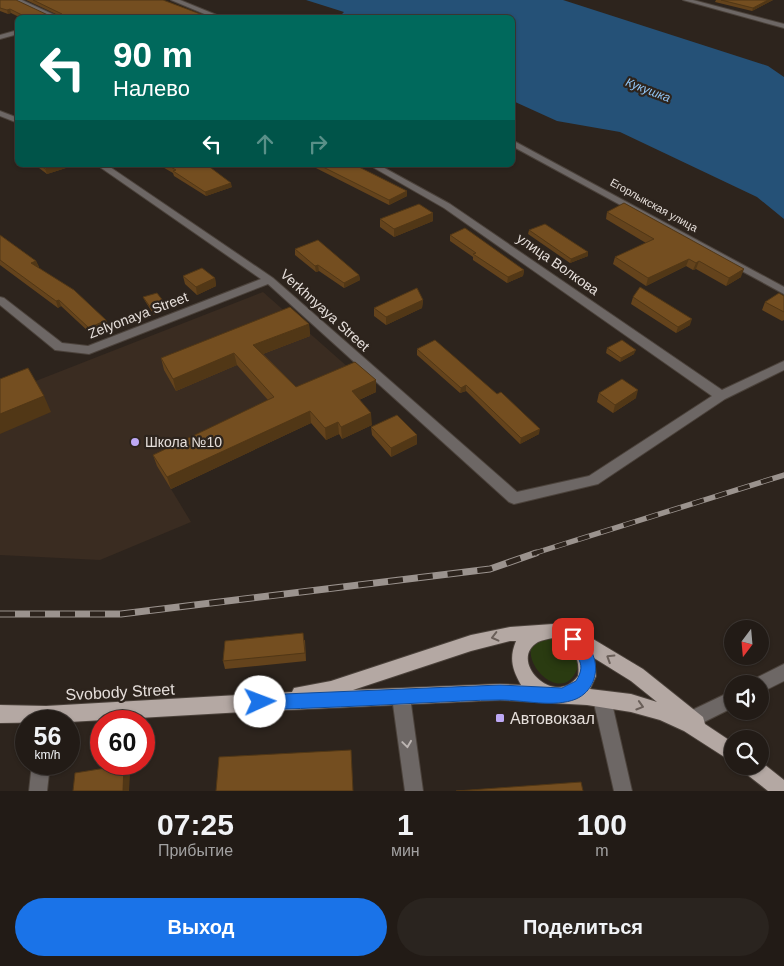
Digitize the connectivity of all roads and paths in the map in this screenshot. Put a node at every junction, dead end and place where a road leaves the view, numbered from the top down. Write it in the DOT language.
graph roads {
  1 [pos="17,0"];
  2 [pos="174,0"];
  3 [pos="686,0"];
  4 [pos="51,15"];
  5 [pos="213,15"];
  6 [pos="784,26"];
  7 [pos="15,33"];
  8 [pos="0,37"];
  9 [pos="0,113"];
  10 [pos="15,120"];
  11 [pos="515,144"];
  12 [pos="104,167"];
  13 [pos="377,167"];
  14 [pos="269,280"];
  15 [pos="784,291"];
  16 [pos="0,300"];
  17 [pos="784,365"];
  18 [pos="721,396"];
  19 [pos="544,632"];
  20 [pos="562,634"];
  21 [pos="784,672"];
  22 [pos="769,680"];
  23 [pos="562,695"];
  24 [pos="401,697"];
  25 [pos="602,699"];
  26 [pos="243,703"];
  27 [pos="724,703"];
  28 [pos="0,714"];
  29 [pos="15,715"];
  30 [pos="80,715"];
  31 [pos="692,719"];
  32 [pos="724,745"];
  33 [pos="724,747"];
  34 [pos="40,775"];
  35 [pos="763,775"];
  36 [pos="38,791"];
  37 [pos="414,791"];
  38 [pos="623,791"];
  39 [pos="783,791"];
  1 -- 4 [label="street"];
  2 -- 5 [label="street"];
  3 -- 6 [label="street"];
  7 -- 8 [label="street"];
  9 -- 10 [label="street"];
  11 -- 15 [label="street, Егорлыкская улица"];
  12 -- 14 [label="street, Verkhnyaya Street"];
  13 -- 18 [label="street, улица Волкова"];
  14 -- 16 [label="street, Zelyonaya Street"];
  14 -- 18 [label="street, Verkhnyaya Street"];
  17 -- 18 [label="street"];
  19 -- 20 [label="main road"];
  19 -- 23 [label="main road"];
  19 -- 26 [label="main road, one-way"];
  20 -- 23 [label="main road"];
  31 -- 20 [label="main road, one-way"];
  21 -- 22 [label="street"];
  23 -- 24 [label="main road"];
  23 -- 25 [label="main road"];
  24 -- 26 [label="main road"];
  24 -- 37 [label="street, one-way"];
  25 -- 33 [label="main road, one-way"];
  25 -- 38 [label="street"];
  26 -- 30 [label="main road, Svobody Street"];
  27 -- 31 [label="street"];
  28 -- 29 [label="main road, Svobody Street"];
  31 -- 32 [label="main road"];
  34 -- 36 [label="street"];
  35 -- 39 [label="main road"];
}
